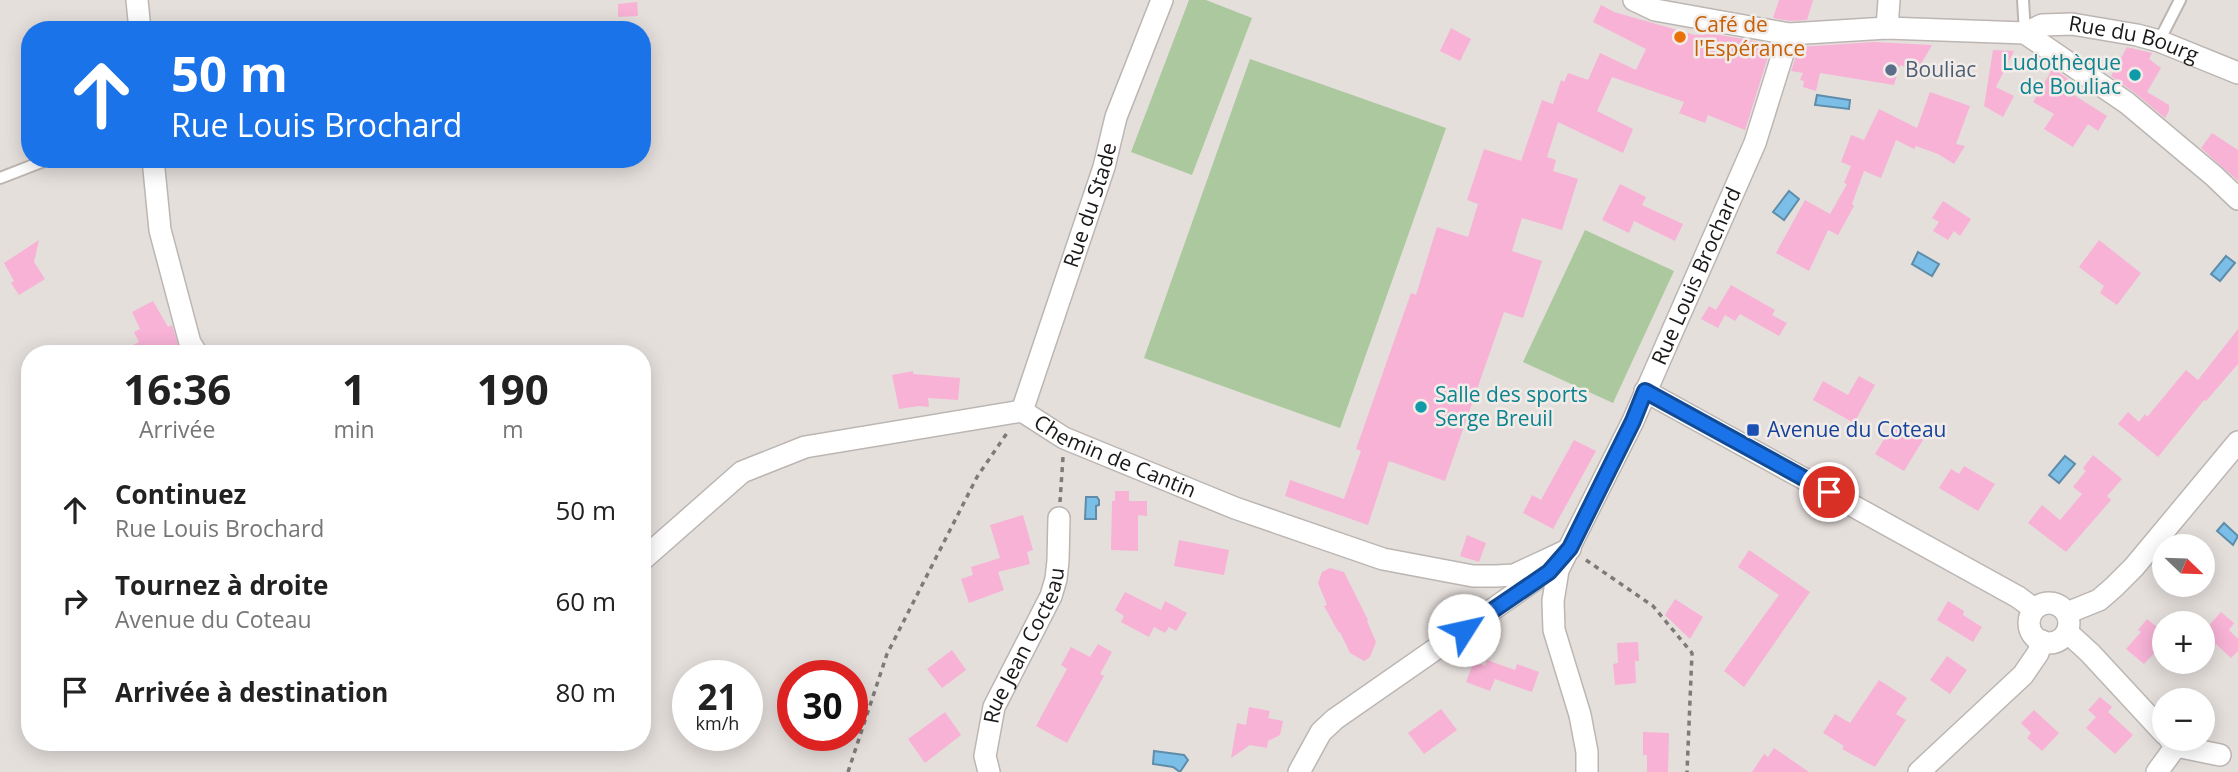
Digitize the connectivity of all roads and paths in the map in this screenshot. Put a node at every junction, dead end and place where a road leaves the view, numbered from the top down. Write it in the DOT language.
graph roads {
  1 [pos="138,0"];
  2 [pos="1162,0"];
  3 [pos="1634,0"];
  4 [pos="1889,0"];
  5 [pos="2023,0"];
  6 [pos="2180,0"];
  7 [pos="139,21"];
  8 [pos="1887,28"];
  9 [pos="2025,33"];
  10 [pos="1789,34"];
  11 [pos="2160,41"];
  12 [pos="2238,73"];
  13 [pos="26,168"];
  14 [pos="154,168"];
  15 [pos="0,178"];
  16 [pos="2238,199"];
  17 [pos="191,345"];
  18 [pos="1645,391"];
  19 [pos="1022,411"];
  20 [pos="1064,438"];
  21 [pos="2238,442"];
  22 [pos="1059,518"];
  23 [pos="1570,548"];
  24 [pos="651,552"];
  25 [pos="2034,609"];
  26 [pos="2067,623"];
  27 [pos="2042,641"];
  28 [pos="2152,720"];
  29 [pos="2165,751"];
  30 [pos="2208,751"];
  31 [pos="2220,755"];
  32 [pos="848,772"];
  33 [pos="989,772"];
  34 [pos="1299,772"];
  35 [pos="1587,772"];
  36 [pos="1687,772"];
  37 [pos="1919,772"];
  38 [pos="2157,772"];
  1 -- 7 [label="street"];
  2 -- 19 [label="street, Rue du Stade"];
  3 -- 10 [label="street, Rue du Bourg"];
  4 -- 8 [label="street"];
  5 -- 9 [label="lane"];
  6 -- 11 [label="lane"];
  8 -- 9 [label="street, Rue du Bourg"];
  8 -- 10 [label="street, Rue du Bourg"];
  9 -- 11 [label="street, Rue du Bourg"];
  9 -- 16 [label="street"];
  10 -- 18 [label="street, Rue Louis Brochard"];
  11 -- 12 [label="street, Rue du Bourg"];
  13 -- 15 [label="lane"];
  14 -- 17 [label="street"];
  18 -- 23 [label="street, Rue Louis Brochard"];
  18 -- 25 [label="street"];
  19 -- 20 [label="street, Chemin de Cantin"];
  19 -- 24 [label="street, Chemin de Cantin"];
  19 -- 32 [label="path"];
  20 -- 22 [label="path"];
  20 -- 23 [label="street, Chemin de Cantin"];
  21 -- 26 [label="street"];
  22 -- 33 [label="street, Rue Jean Cocteau"];
  23 -- 34 [label="street"];
  23 -- 35 [label="street"];
  23 -- 36 [label="path"];
  25 -- 26 [label="street"];
  25 -- 27 [label="street"];
  26 -- 27 [label="street"];
  26 -- 28 [label="street"];
  27 -- 37 [label="street"];
  29 -- 38 [label="street"];
  30 -- 31 [label="street"];
}
